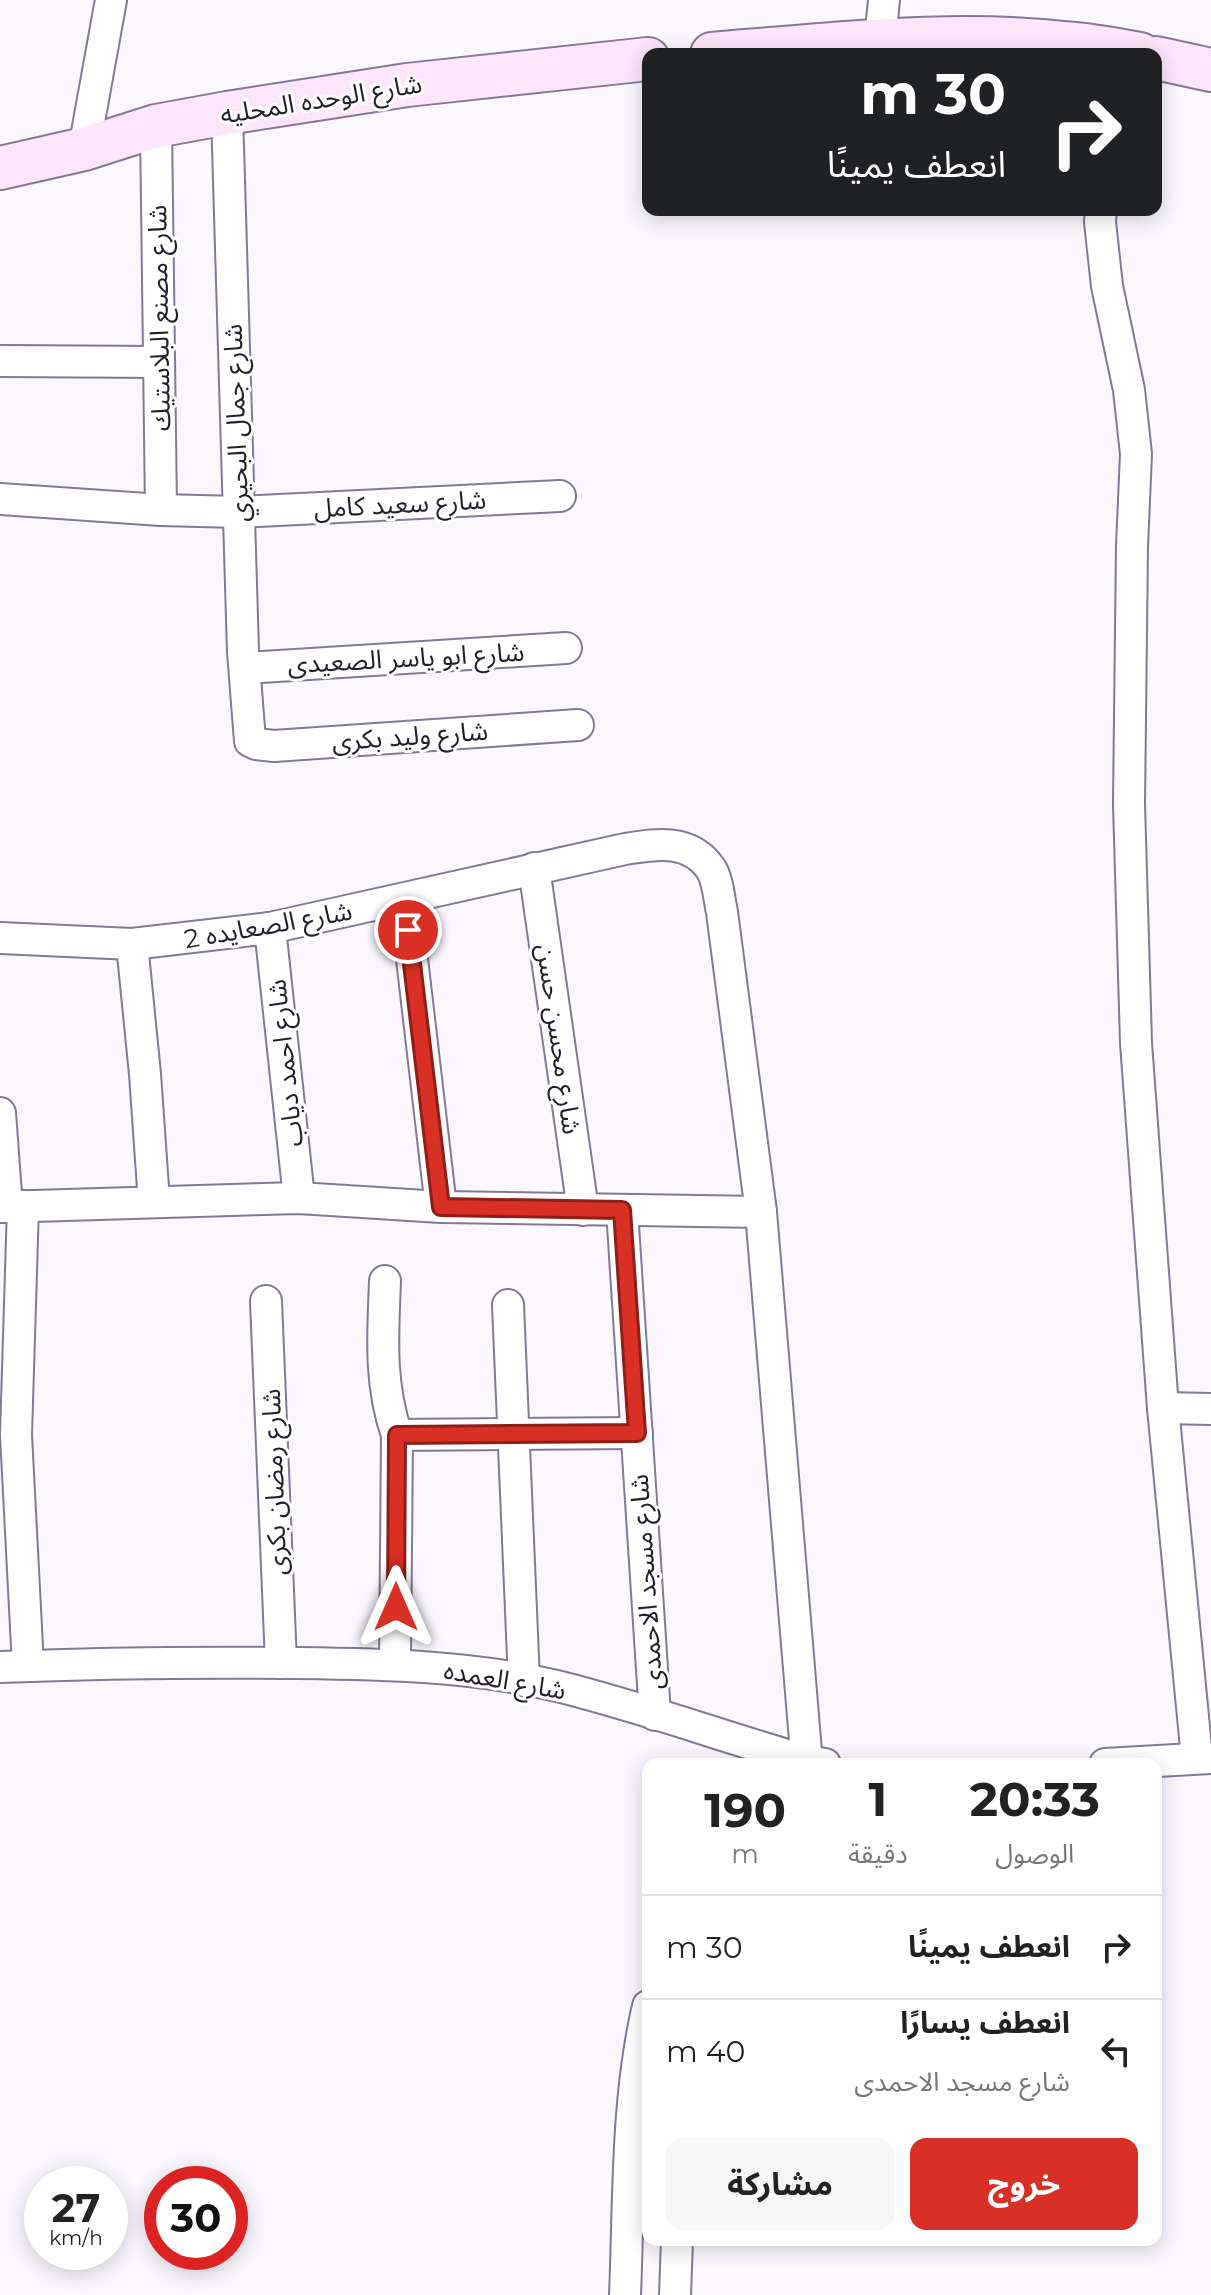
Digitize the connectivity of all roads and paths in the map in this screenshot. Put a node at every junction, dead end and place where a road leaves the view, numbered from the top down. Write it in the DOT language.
graph roads {
  1 [pos="111,0"];
  2 [pos="882,20"];
  3 [pos="742,48"];
  4 [pos="1100,48"];
  5 [pos="1162,59"];
  6 [pos="642,60"];
  7 [pos="1211,70"];
  8 [pos="227,113"];
  9 [pos="156,126"];
  10 [pos="84,149"];
  11 [pos="0,168"];
  12 [pos="1100,216"];
  13 [pos="0,361"];
  14 [pos="159,362"];
  15 [pos="560,496"];
  16 [pos="0,499"];
  17 [pos="161,510"];
  18 [pos="239,512"];
  19 [pos="566,648"];
  20 [pos="245,668"];
  21 [pos="578,725"];
  22 [pos="248,733"];
  23 [pos="534,868"];
  24 [pos="405,899"];
  25 [pos="270,928"];
  26 [pos="0,938"];
  27 [pos="132,944"];
  28 [pos="0,1113"];
  29 [pos="299,1198"];
  30 [pos="154,1202"];
  31 [pos="10,1207"];
  32 [pos="441,1207"];
  33 [pos="583,1210"];
  34 [pos="622,1210"];
  35 [pos="761,1212"];
  36 [pos="385,1281"];
  37 [pos="266,1301"];
  38 [pos="508,1305"];
  39 [pos="1163,1408"];
  40 [pos="1211,1409"];
  41 [pos="637,1433"];
  42 [pos="514,1434"];
  43 [pos="397,1435"];
  44 [pos="281,1663"];
  45 [pos="395,1664"];
  46 [pos="14,1667"];
  47 [pos="524,1681"];
  48 [pos="655,1715"];
  49 [pos="765,1757"];
  50 [pos="814,1758"];
  51 [pos="1204,1758"];
  52 [pos="1162,1761"];
  53 [pos="642,2032"];
  54 [pos="677,2246"];
  55 [pos="625,2295"];
  56 [pos="675,2295"];
  1 -- 10 [label="street"];
  2 -- 3 [label="street"];
  2 -- 4 [label="street"];
  5 -- 7 [label="street"];
  6 -- 8 [label="street, شارع الوحده المحليه"];
  8 -- 9 [label="street, شارع الوحده المحليه"];
  8 -- 18 [label="street, شارع جمال البحيري"];
  9 -- 10 [label="street, شارع الوحده المحليه"];
  9 -- 14 [label="street, شارع مصنع البلاستيك"];
  10 -- 11 [label="street, شارع الوحده المحليه"];
  12 -- 39 [label="street"];
  13 -- 14 [label="street"];
  14 -- 17 [label="street, شارع مصنع البلاستيك"];
  15 -- 18 [label="street, شارع سعيد كامل"];
  16 -- 17 [label="street, شارع سعيد كامل"];
  17 -- 18 [label="street, شارع سعيد كامل"];
  18 -- 20 [label="street, شارع جمال البحيري"];
  19 -- 20 [label="street, شارع ابو ياسر الصعيدى"];
  20 -- 22 [label="street, شارع جمال البحيري"];
  21 -- 22 [label="street, شارع وليد بكرى"];
  23 -- 24 [label="street, شارع الصعايده 2"];
  23 -- 33 [label="street, شارع محسن حسن"];
  23 -- 35 [label="street, شارع الصعايده 2"];
  24 -- 25 [label="street, شارع الصعايده 2"];
  24 -- 32 [label="street"];
  25 -- 27 [label="street, شارع الصعايده 2"];
  25 -- 29 [label="street, شارع احمد دياب"];
  26 -- 27 [label="street, شارع الصعايده 2"];
  27 -- 30 [label="street"];
  28 -- 31 [label="street"];
  29 -- 30 [label="street"];
  29 -- 32 [label="street"];
  30 -- 31 [label="street"];
  31 -- 46 [label="street"];
  32 -- 33 [label="street"];
  33 -- 34 [label="street"];
  34 -- 35 [label="street"];
  34 -- 41 [label="street, شارع مسجد الاحمدى"];
  35 -- 50 [label="street, شارع الصعايده 2"];
  36 -- 43 [label="street"];
  37 -- 44 [label="street, شارع رمضان بكرى"];
  38 -- 42 [label="street"];
  39 -- 40 [label="street"];
  39 -- 51 [label="street"];
  41 -- 42 [label="street"];
  41 -- 48 [label="street, شارع مسجد الاحمدى"];
  42 -- 43 [label="street"];
  42 -- 47 [label="street"];
  43 -- 45 [label="street"];
  44 -- 45 [label="street, شارع العمده"];
  44 -- 46 [label="street, شارع العمده"];
  45 -- 47 [label="street, شارع العمده"];
  47 -- 48 [label="street, شارع العمده"];
  48 -- 49 [label="street, شارع العمده"];
  51 -- 52 [label="street"];
  53 -- 55 [label="street"];
  54 -- 56 [label="street"];
}
